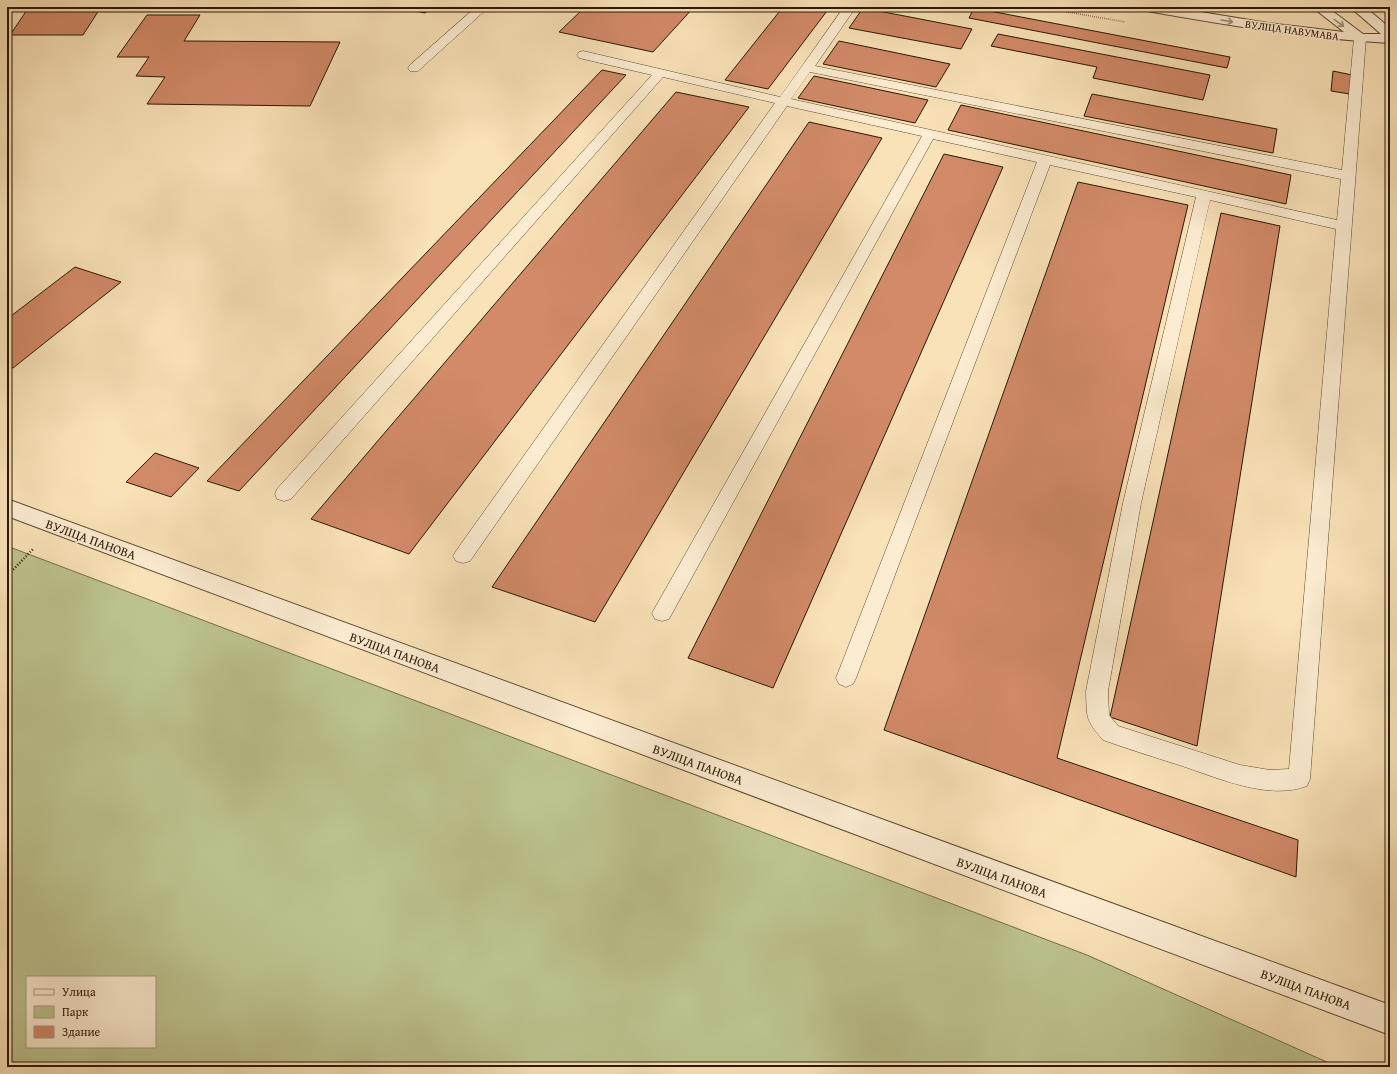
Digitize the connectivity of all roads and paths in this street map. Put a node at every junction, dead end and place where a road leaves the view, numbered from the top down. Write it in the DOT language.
graph roads {
  1 [pos="483,7"];
  2 [pos="850,7"];
  3 [pos="1147,7"];
  4 [pos="1318,7"];
  5 [pos="1357,7"];
  6 [pos="1390,35"];
  7 [pos="1360,38"];
  8 [pos="1390,39"];
  9 [pos="583,55"];
  10 [pos="414,68"];
  11 [pos="807,68"];
  12 [pos="660,73"];
  13 [pos="783,102"];
  14 [pos="929,135"];
  15 [pos="1045,160"];
  16 [pos="1349,176"];
  17 [pos="1204,195"];
  18 [pos="1344,226"];
  19 [pos="284,494"];
  20 [pos="7,507"];
  21 [pos="55,526"];
  22 [pos="463,556"];
  23 [pos="7,576"];
  24 [pos="662,613"];
  25 [pos="846,678"];
  26 [pos="1390,1020"];
  1 -- 10 [label="lane"];
  2 -- 11 [label="lane"];
  3 -- 7 [label="street, ВУЛІЦА НАВУМАВА, one-way"];
  4 -- 7 [label="street, one-way"];
  5 -- 6 [label="street"];
  7 -- 8 [label="street, ВУЛІЦА НАВУМАВА"];
  7 -- 16 [label="lane"];
  9 -- 12 [label="lane"];
  11 -- 13 [label="lane"];
  11 -- 16 [label="lane"];
  12 -- 13 [label="lane"];
  12 -- 19 [label="lane"];
  13 -- 14 [label="lane"];
  13 -- 22 [label="lane"];
  14 -- 15 [label="lane"];
  14 -- 24 [label="lane"];
  15 -- 17 [label="lane"];
  15 -- 25 [label="lane"];
  16 -- 18 [label="lane"];
  17 -- 18 [label="lane"];
  17 -- 18 [label="lane"];
  20 -- 21 [label="street, ВУЛІЦА ПАНОВА"];
  21 -- 23 [label="path"];
  21 -- 26 [label="street, ВУЛІЦА ПАНОВА"];
}
